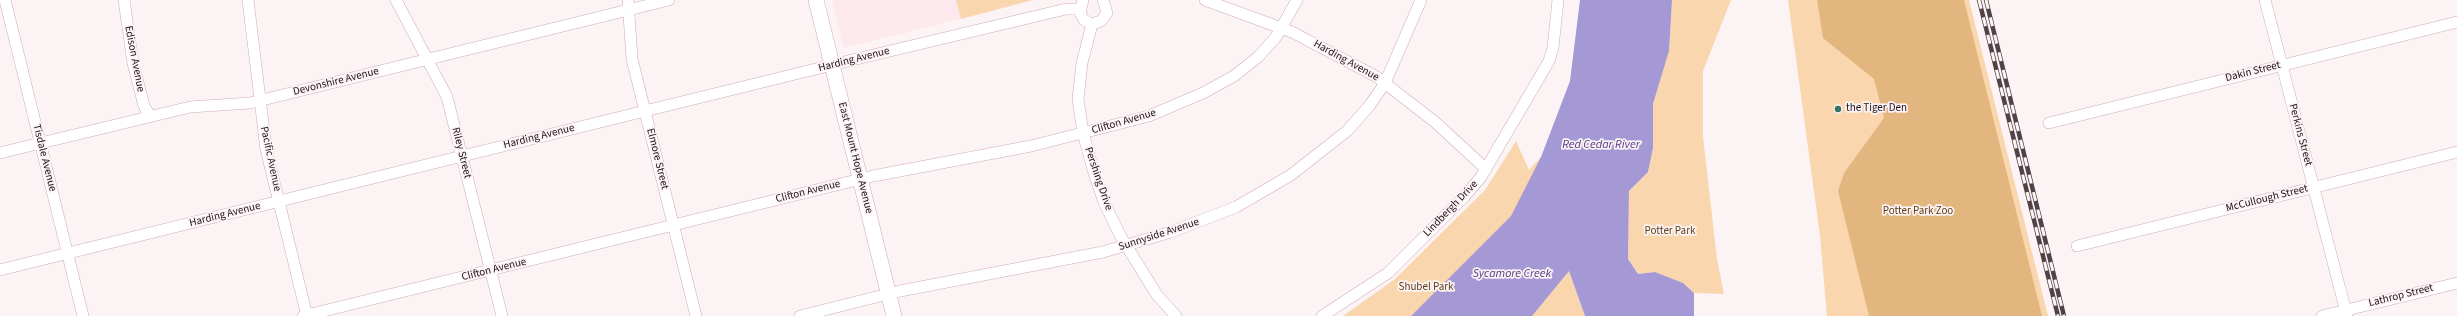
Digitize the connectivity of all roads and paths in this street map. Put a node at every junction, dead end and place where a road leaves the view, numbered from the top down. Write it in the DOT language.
graph roads {
  1 [pos="5,0"];
  2 [pos="124,0"];
  3 [pos="248,0"];
  4 [pos="396,0"];
  5 [pos="669,0"];
  6 [pos="816,0"];
  7 [pos="1205,0"];
  8 [pos="1297,0"];
  9 [pos="1422,0"];
  10 [pos="1558,0"];
  11 [pos="2265,0"];
  12 [pos="1108,1"];
  13 [pos="1081,4"];
  14 [pos="629,5"];
  15 [pos="2457,22"];
  16 [pos="1092,24"];
  17 [pos="1283,28"];
  18 [pos="427,60"];
  19 [pos="2282,64"];
  20 [pos="832,66"];
  21 [pos="1385,83"];
  22 [pos="259,101"];
  23 [pos="645,111"];
  24 [pos="150,116"];
  25 [pos="2049,123"];
  26 [pos="1083,133"];
  27 [pos="41,143"];
  28 [pos="2457,152"];
  29 [pos="0,153"];
  30 [pos="462,156"];
  31 [pos="1486,169"];
  32 [pos="860,180"];
  33 [pos="2314,187"];
  34 [pos="278,202"];
  35 [pos="673,226"];
  36 [pos="1126,246"];
  37 [pos="2077,246"];
  38 [pos="68,253"];
  39 [pos="0,270"];
  40 [pos="490,271"];
  41 [pos="2457,283"];
  42 [pos="889,294"];
  43 [pos="2347,313"];
  44 [pos="83,316"];
  45 [pos="306,316"];
  46 [pos="502,316"];
  47 [pos="696,316"];
  48 [pos="800,316"];
  49 [pos="894,316"];
  50 [pos="1176,316"];
  51 [pos="1322,316"];
  52 [pos="2322,316"];
  1 -- 27 [label="street, Tisdale Avenue"];
  2 -- 24 [label="street, Edison Avenue"];
  3 -- 22 [label="street, Pacific Avenue"];
  4 -- 18 [label="street, Riley Street"];
  5 -- 14 [label="street, Devonshire Avenue"];
  6 -- 20 [label="street, East Mount Hope Avenue"];
  7 -- 17 [label="street, Harding Avenue"];
  8 -- 17 [label="street, Clifton Avenue"];
  9 -- 21 [label="street, Sunnyside Avenue"];
  10 -- 31 [label="street, Lindbergh Drive"];
  11 -- 19 [label="street, Perkins Street"];
  12 -- 16 [label="street"];
  13 -- 16 [label="street"];
  13 -- 20 [label="street, Harding Avenue"];
  14 -- 18 [label="street, Devonshire Avenue"];
  14 -- 23 [label="street, Elmore Street"];
  15 -- 19 [label="street, Dakin Street"];
  16 -- 26 [label="street, Pershing Drive"];
  17 -- 21 [label="street, Harding Avenue"];
  17 -- 26 [label="street, Clifton Avenue"];
  18 -- 22 [label="street, Devonshire Avenue"];
  18 -- 30 [label="street, Riley Street"];
  19 -- 25 [label="street, Dakin Street"];
  19 -- 33 [label="street, Perkins Street"];
  20 -- 23 [label="street, Harding Avenue"];
  20 -- 32 [label="street, East Mount Hope Avenue"];
  21 -- 31 [label="street, Harding Avenue"];
  21 -- 36 [label="street, Sunnyside Avenue"];
  22 -- 24 [label="street, Devonshire Avenue"];
  22 -- 34 [label="street, Pacific Avenue"];
  23 -- 30 [label="street, Harding Avenue"];
  23 -- 35 [label="street, Elmore Street"];
  24 -- 27 [label="street, Devonshire Avenue"];
  26 -- 32 [label="street, Clifton Avenue"];
  26 -- 36 [label="street, Pershing Drive"];
  27 -- 29 [label="street, Devonshire Avenue"];
  27 -- 38 [label="street, Tisdale Avenue"];
  28 -- 33 [label="street, McCullough Street"];
  30 -- 34 [label="street, Harding Avenue"];
  30 -- 40 [label="street, Riley Street"];
  31 -- 51 [label="street, Lindbergh Drive"];
  32 -- 35 [label="street, Clifton Avenue"];
  32 -- 42 [label="street, East Mount Hope Avenue"];
  33 -- 37 [label="street, McCullough Street"];
  33 -- 43 [label="street, Perkins Street"];
  34 -- 38 [label="street, Harding Avenue"];
  34 -- 45 [label="street, Pacific Avenue"];
  35 -- 40 [label="street, Clifton Avenue"];
  35 -- 47 [label="street, Elmore Street"];
  36 -- 42 [label="street, Sunnyside Avenue"];
  36 -- 50 [label="street, Pershing Drive"];
  38 -- 39 [label="street, Harding Avenue"];
  38 -- 44 [label="street, Tisdale Avenue"];
  40 -- 45 [label="street, Clifton Avenue"];
  40 -- 46 [label="street, Riley Street"];
  41 -- 43 [label="street, Lathrop Street"];
  42 -- 48 [label="street, Sunnyside Avenue"];
  42 -- 49 [label="street, East Mount Hope Avenue"];
  43 -- 52 [label="street, Lathrop Street"];
}
